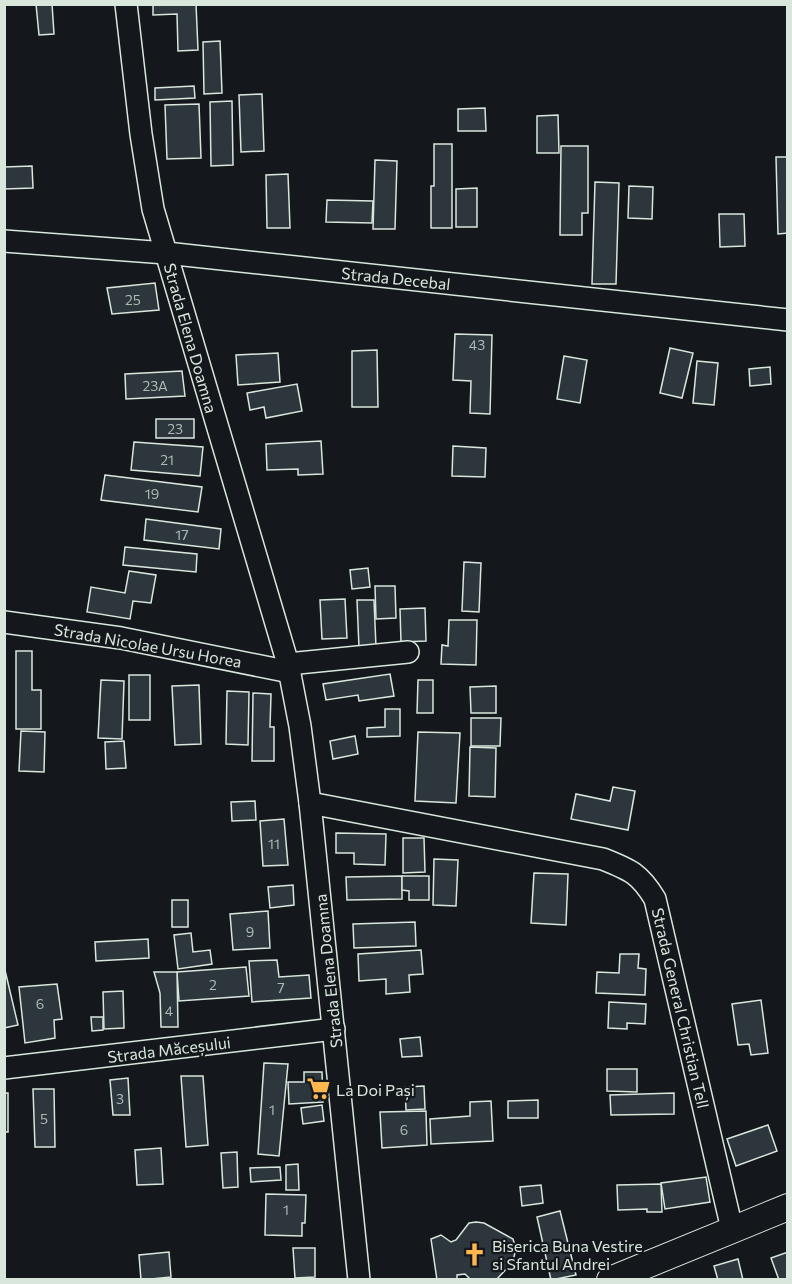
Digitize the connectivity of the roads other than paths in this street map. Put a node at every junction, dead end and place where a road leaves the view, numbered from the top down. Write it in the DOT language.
graph roads {
  1 [pos="126,4"];
  2 [pos="4,241"];
  3 [pos="166,253"];
  4 [pos="788,320"];
  5 [pos="4,622"];
  6 [pos="408,652"];
  7 [pos="289,668"];
  8 [pos="310,803"];
  9 [pos="334,1029"];
  10 [pos="4,1068"];
  11 [pos="788,1207"];
  12 [pos="732,1229"];
  13 [pos="359,1280"];
  14 [pos="610,1280"];
  1 -- 3 [label="street, Strada Elena Doamna"];
  2 -- 3 [label="street, Strada Decebal"];
  3 -- 4 [label="street, Strada Decebal"];
  3 -- 7 [label="street, Strada Elena Doamna"];
  5 -- 7 [label="street, Strada Nicolae Ursu Horea"];
  6 -- 7 [label="street"];
  7 -- 8 [label="street, Strada Elena Doamna"];
  8 -- 9 [label="street, Strada Elena Doamna"];
  8 -- 12 [label="street, Strada General Christian Tell"];
  9 -- 10 [label="street, Strada Măceșului"];
  9 -- 13 [label="street, Strada Elena Doamna"];
  11 -- 12 [label="street"];
  12 -- 14 [label="street"];
}
